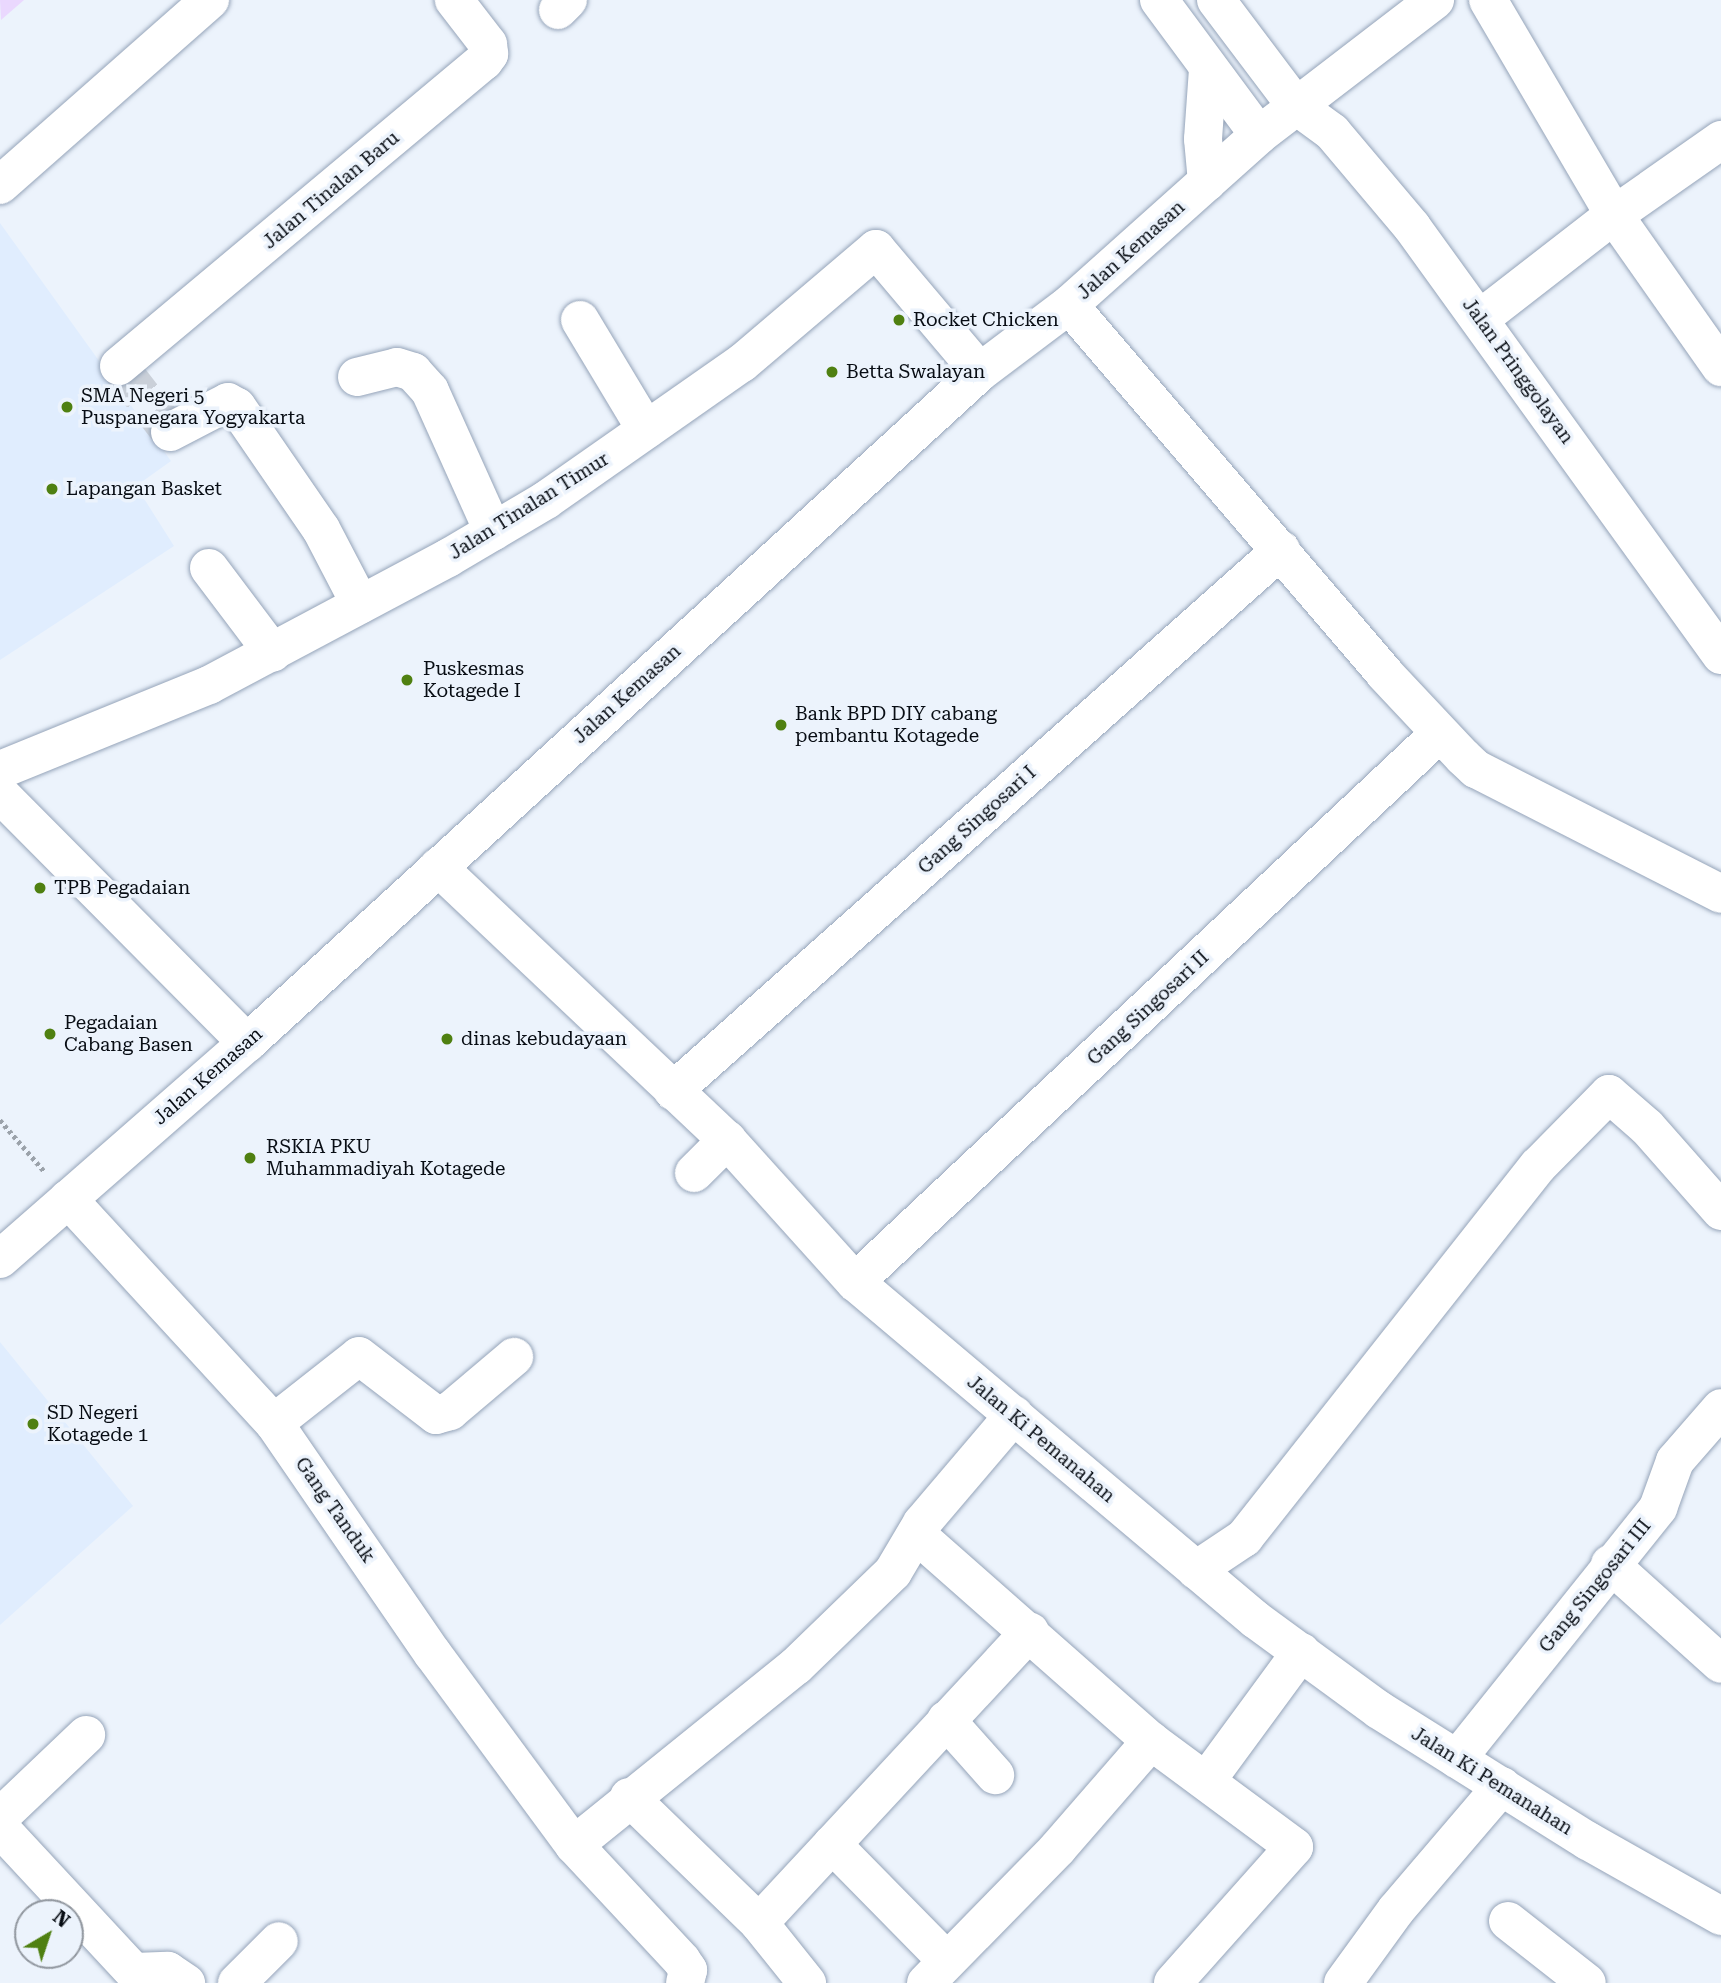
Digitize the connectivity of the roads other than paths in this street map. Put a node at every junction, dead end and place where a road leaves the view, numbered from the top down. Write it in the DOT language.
graph roads {
  1 [pos="210,0"];
  2 [pos="454,0"];
  3 [pos="1159,0"];
  4 [pos="1216,0"];
  5 [pos="1435,0"];
  6 [pos="1488,0"];
  7 [pos="1208,70"];
  8 [pos="1295,105"];
  9 [pos="1259,135"];
  10 [pos="1721,140"];
  11 [pos="1207,182"];
  12 [pos="0,185"];
  13 [pos="1614,215"];
  14 [pos="1069,304"];
  15 [pos="1481,318"];
  16 [pos="580,320"];
  17 [pos="119,366"];
  18 [pos="1721,367"];
  19 [pos="980,372"];
  20 [pos="357,377"];
  21 [pos="646,430"];
  22 [pos="170,432"];
  23 [pos="493,531"];
  24 [pos="1281,550"];
  25 [pos="209,568"];
  26 [pos="360,604"];
  27 [pos="1715,633"];
  28 [pos="273,653"];
  29 [pos="1440,733"];
  30 [pos="0,770"];
  31 [pos="0,794"];
  32 [pos="438,867"];
  33 [pos="1721,894"];
  34 [pos="247,1042"];
  35 [pos="673,1091"];
  36 [pos="727,1140"];
  37 [pos="694,1173"];
  38 [pos="68,1199"];
  39 [pos="1721,1212"];
  40 [pos="0,1259"];
  41 [pos="855,1282"];
  42 [pos="514,1357"];
  43 [pos="1721,1408"];
  44 [pos="1014,1415"];
  45 [pos="274,1423"];
  46 [pos="916,1534"];
  47 [pos="1610,1564"];
  48 [pos="1196,1570"];
  49 [pos="1030,1630"];
  50 [pos="1301,1652"];
  51 [pos="1721,1664"];
  52 [pos="946,1720"];
  53 [pos="86,1735"];
  54 [pos="1151,1741"];
  55 [pos="1457,1759"];
  56 [pos="995,1775"];
  57 [pos="1207,1780"];
  58 [pos="1503,1786"];
  59 [pos="629,1797"];
  60 [pos="0,1817"];
  61 [pos="0,1828"];
  62 [pos="832,1844"];
  63 [pos="574,1845"];
  64 [pos="1721,1916"];
  65 [pos="1508,1921"];
  66 [pos="759,1923"];
  67 [pos="279,1941"];
  68 [pos="936,1972"];
  69 [pos="1346,1982"];
  70 [pos="186,1983"];
  71 [pos="237,1983"];
  72 [pos="685,1983"];
  73 [pos="807,1983"];
  74 [pos="1173,1983"];
  75 [pos="1587,1983"];
  1 -- 12 [label="street"];
  2 -- 17 [label="street, Jalan Tinalan Baru"];
  3 -- 7 [label="street"];
  4 -- 8 [label="street, Jalan Pringgolayan"];
  5 -- 8 [label="street, Jalan Kemasan"];
  6 -- 13 [label="street"];
  7 -- 9 [label="street"];
  7 -- 11 [label="street"];
  8 -- 9 [label="street, Jalan Kemasan"];
  8 -- 15 [label="street, Jalan Pringgolayan"];
  9 -- 11 [label="street, Jalan Kemasan"];
  10 -- 13 [label="street"];
  11 -- 14 [label="street, Jalan Kemasan"];
  13 -- 15 [label="street"];
  13 -- 18 [label="street"];
  14 -- 19 [label="street, Jalan Kemasan"];
  14 -- 24 [label="street"];
  15 -- 27 [label="street, Jalan Pringgolayan"];
  16 -- 21 [label="street"];
  19 -- 21 [label="street, Jalan Tinalan Timur"];
  19 -- 32 [label="street, Jalan Kemasan"];
  20 -- 23 [label="street"];
  21 -- 23 [label="street, Jalan Tinalan Timur"];
  22 -- 26 [label="street"];
  23 -- 26 [label="street, Jalan Tinalan Timur"];
  24 -- 29 [label="street"];
  24 -- 35 [label="street, Gang Singosari I"];
  25 -- 28 [label="street"];
  26 -- 28 [label="street, Jalan Tinalan Timur"];
  28 -- 30 [label="street, Jalan Tinalan Timur"];
  29 -- 33 [label="street"];
  29 -- 41 [label="street, Gang Singosari II"];
  31 -- 34 [label="street"];
  32 -- 34 [label="street, Jalan Kemasan"];
  32 -- 35 [label="street, Jalan Ki Pemanahan"];
  34 -- 38 [label="street, Jalan Kemasan"];
  35 -- 36 [label="street, Jalan Ki Pemanahan"];
  36 -- 37 [label="street"];
  36 -- 41 [label="street, Jalan Ki Pemanahan"];
  38 -- 40 [label="street, Jalan Kemasan"];
  38 -- 45 [label="street, Gang Tanduk"];
  39 -- 48 [label="street"];
  41 -- 44 [label="street, Jalan Ki Pemanahan"];
  42 -- 45 [label="street"];
  43 -- 47 [label="street, Gang Singosari III"];
  44 -- 46 [label="street"];
  44 -- 48 [label="street, Jalan Ki Pemanahan"];
  45 -- 63 [label="street, Gang Tanduk"];
  46 -- 49 [label="street"];
  46 -- 59 [label="street"];
  47 -- 51 [label="street"];
  47 -- 55 [label="street, Gang Singosari III"];
  48 -- 50 [label="street, Jalan Ki Pemanahan"];
  49 -- 52 [label="street"];
  49 -- 54 [label="street"];
  50 -- 55 [label="street, Jalan Ki Pemanahan"];
  50 -- 57 [label="street"];
  52 -- 56 [label="street"];
  52 -- 62 [label="street"];
  53 -- 60 [label="street"];
  54 -- 57 [label="street"];
  54 -- 68 [label="street"];
  55 -- 58 [label="street, Jalan Ki Pemanahan"];
  57 -- 74 [label="street"];
  58 -- 64 [label="street, Jalan Ki Pemanahan"];
  58 -- 69 [label="street"];
  59 -- 63 [label="street"];
  59 -- 66 [label="street"];
  61 -- 70 [label="street"];
  62 -- 66 [label="street"];
  62 -- 68 [label="street"];
  63 -- 72 [label="street, Gang Tanduk"];
  65 -- 75 [label="street"];
  66 -- 73 [label="street"];
  67 -- 71 [label="street"];
}
